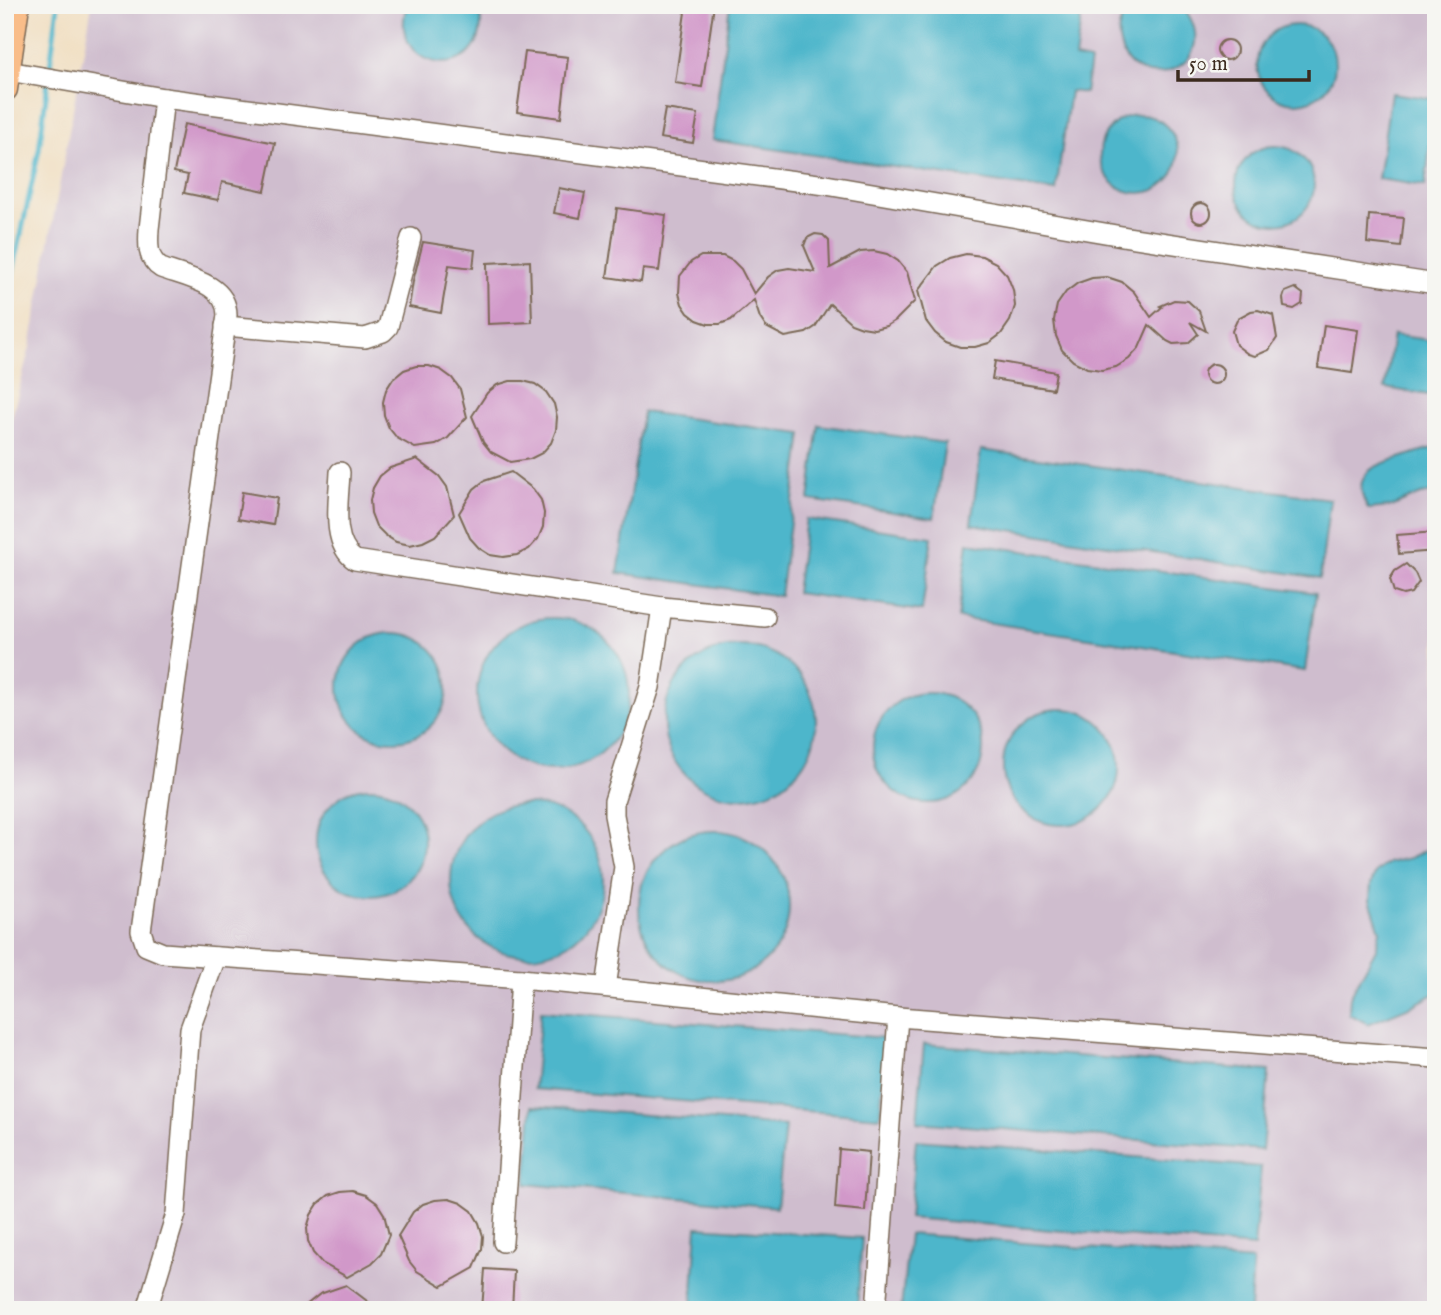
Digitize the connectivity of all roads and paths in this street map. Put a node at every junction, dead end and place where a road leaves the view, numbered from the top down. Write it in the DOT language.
graph roads {
  1 [pos="17,5"];
  2 [pos="6,80"];
  3 [pos="164,98"];
  4 [pos="411,237"];
  5 [pos="1436,284"];
  6 [pos="225,326"];
  7 [pos="340,472"];
  8 [pos="663,607"];
  9 [pos="765,617"];
  10 [pos="216,957"];
  11 [pos="522,979"];
  12 [pos="606,987"];
  13 [pos="898,1017"];
  14 [pos="1436,1058"];
  15 [pos="503,1242"];
  16 [pos="147,1310"];
  17 [pos="876,1310"];
  1 -- 2 [label="main road"];
  2 -- 3 [label="lane"];
  3 -- 5 [label="lane"];
  3 -- 6 [label="lane"];
  4 -- 6 [label="lane"];
  6 -- 10 [label="lane"];
  7 -- 8 [label="lane"];
  8 -- 9 [label="lane"];
  8 -- 12 [label="lane"];
  10 -- 11 [label="lane"];
  10 -- 16 [label="lane"];
  11 -- 12 [label="lane"];
  11 -- 15 [label="lane"];
  12 -- 13 [label="lane"];
  13 -- 14 [label="lane"];
  13 -- 17 [label="lane"];
}
